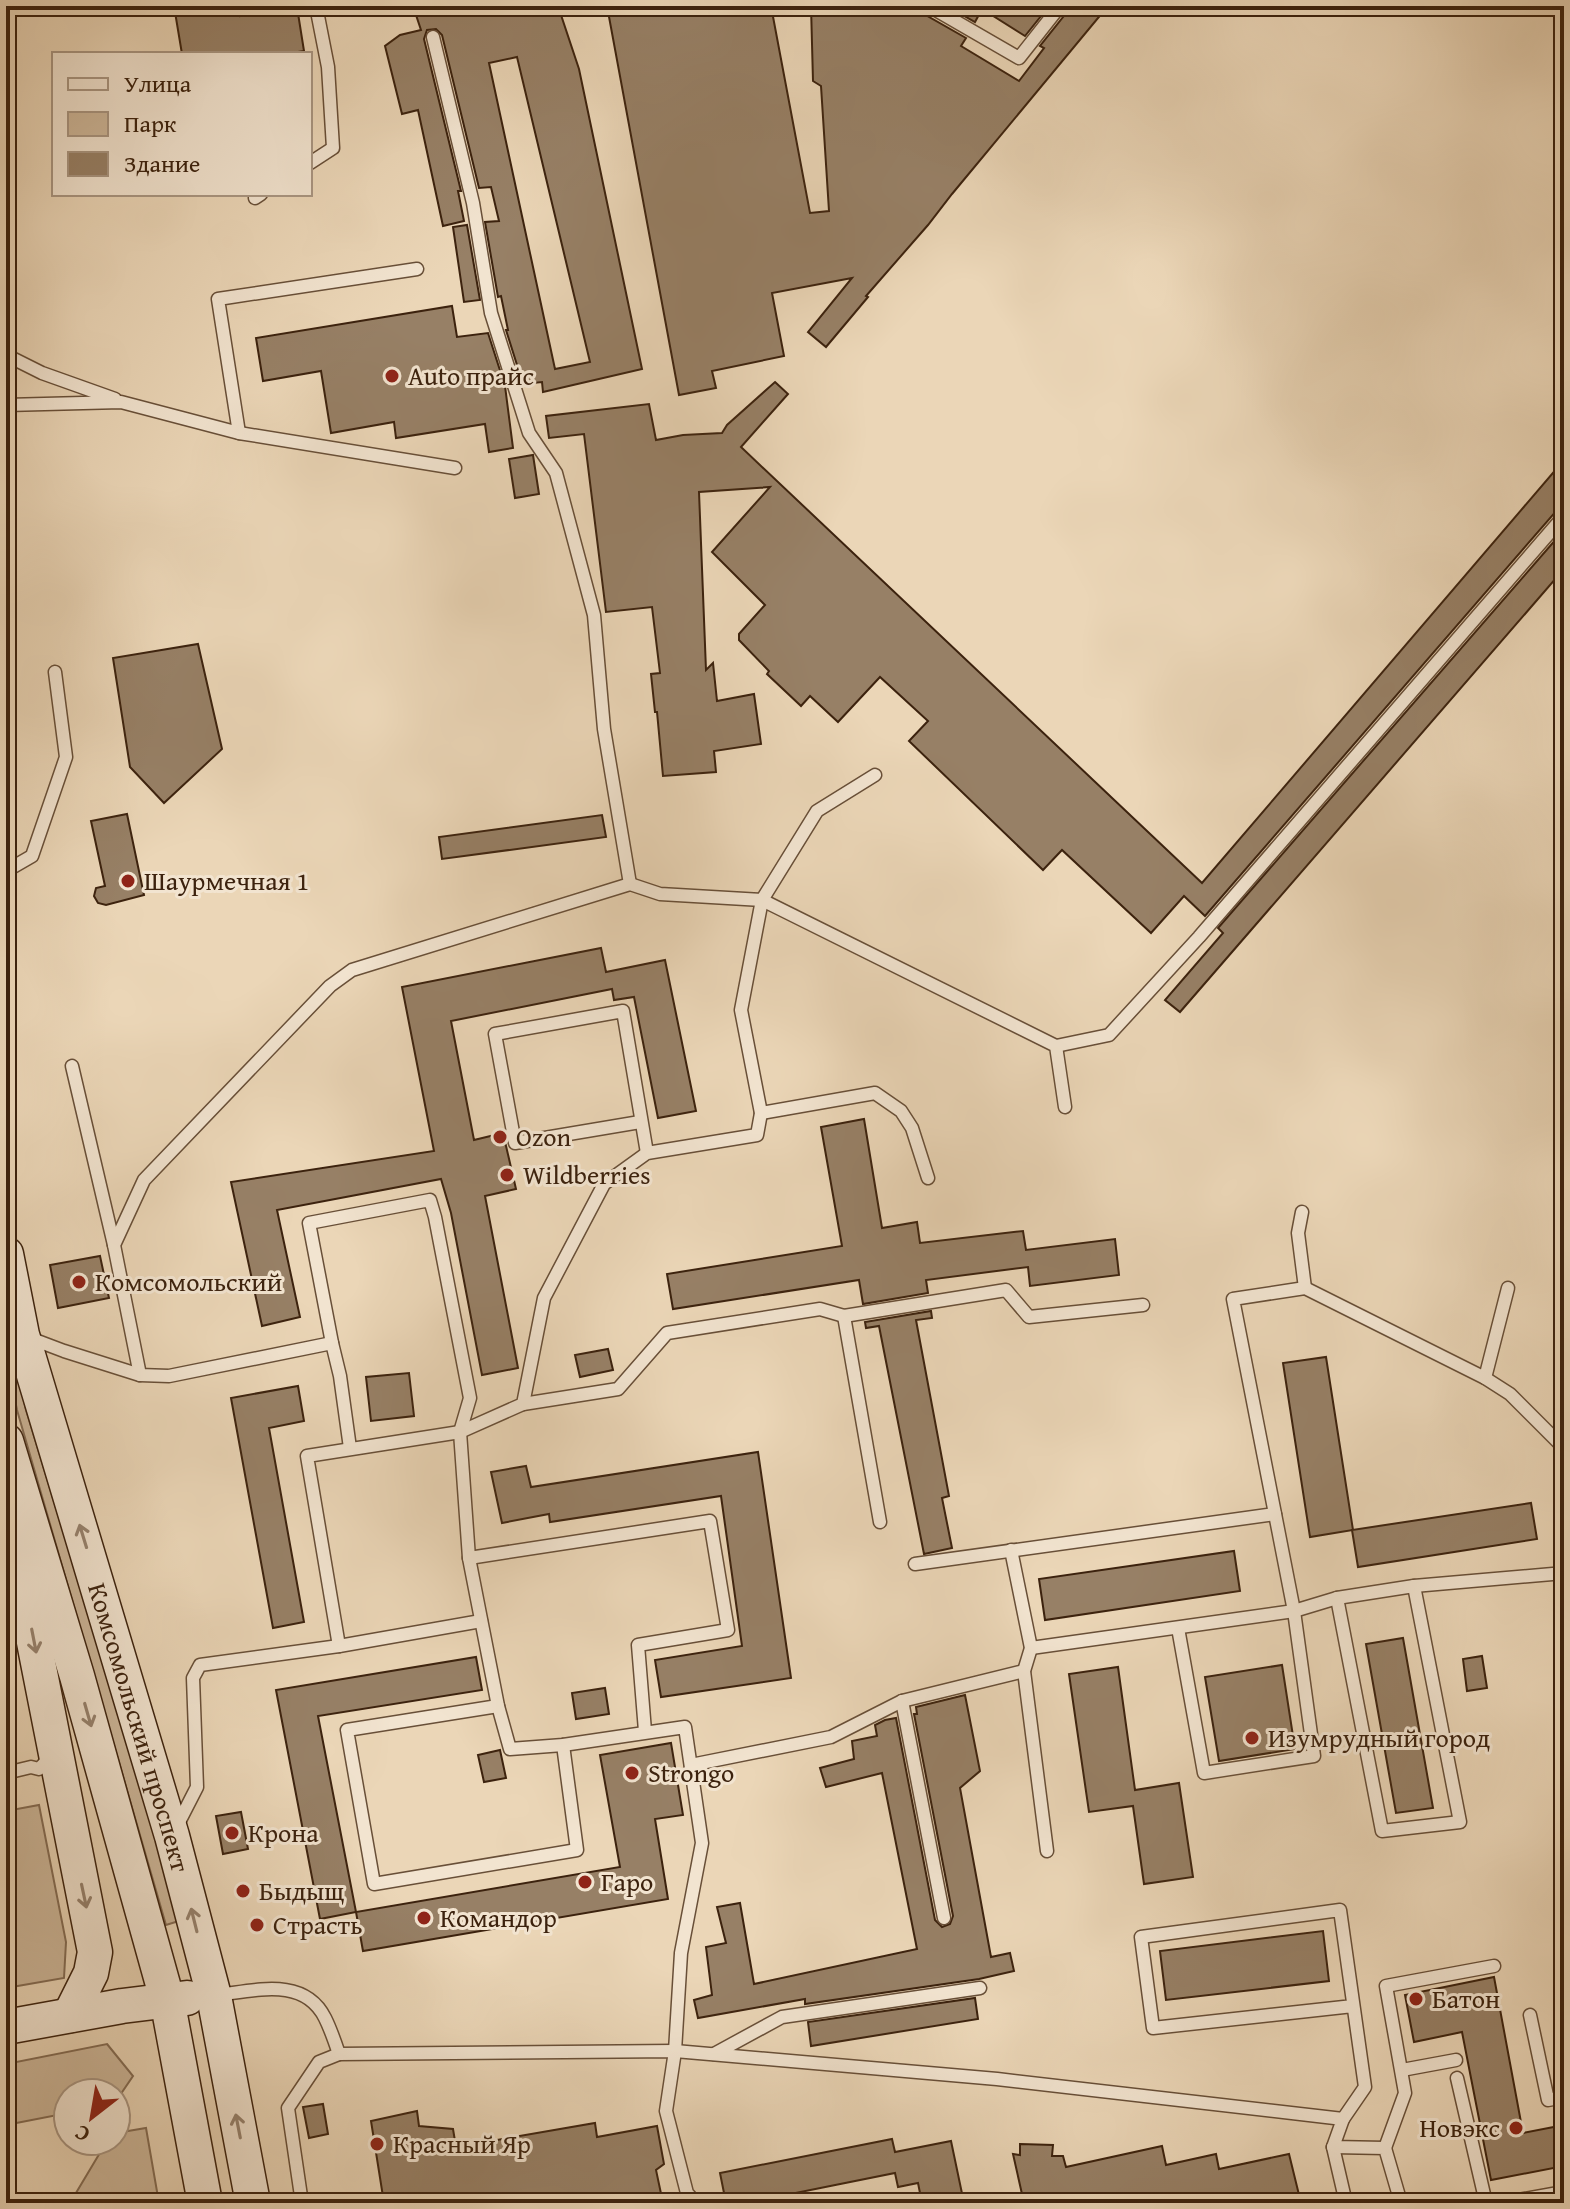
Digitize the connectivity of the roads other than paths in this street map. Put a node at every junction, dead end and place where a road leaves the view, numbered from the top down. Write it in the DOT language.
graph roads {
  1 [pos="316,6"];
  2 [pos="929,6"];
  3 [pos="1060,6"];
  4 [pos="433,37"];
  5 [pos="312,162"];
  6 [pos="417,269"];
  7 [pos="6,355"];
  8 [pos="121,402"];
  9 [pos="6,405"];
  10 [pos="239,433"];
  11 [pos="455,468"];
  12 [pos="1564,516"];
  13 [pos="55,672"];
  14 [pos="875,775"];
  15 [pos="6,871"];
  16 [pos="630,884"];
  17 [pos="762,900"];
  18 [pos="1056,1046"];
  19 [pos="72,1066"];
  20 [pos="1065,1107"];
  21 [pos="761,1113"];
  22 [pos="640,1122"];
  23 [pos="647,1153"];
  24 [pos="928,1178"];
  25 [pos="1302,1212"];
  26 [pos="114,1245"];
  27 [pos="6,1254"];
  28 [pos="1305,1288"];
  29 [pos="1508,1288"];
  30 [pos="1143,1305"];
  31 [pos="844,1316"];
  32 [pos="22,1335"];
  33 [pos="332,1343"];
  34 [pos="140,1375"];
  35 [pos="1485,1378"];
  36 [pos="523,1404"];
  37 [pos="460,1432"];
  38 [pos="8,1447"];
  39 [pos="350,1448"];
  40 [pos="1564,1448"];
  41 [pos="1275,1514"];
  42 [pos="880,1522"];
  43 [pos="1011,1550"];
  44 [pos="469,1558"];
  45 [pos="915,1564"];
  46 [pos="1564,1573"];
  47 [pos="1414,1586"];
  48 [pos="1337,1598"];
  49 [pos="1294,1611"];
  50 [pos="481,1621"];
  51 [pos="1178,1628"];
  52 [pos="339,1646"];
  53 [pos="1031,1648"];
  54 [pos="1024,1671"];
  55 [pos="902,1701"];
  56 [pos="498,1706"];
  57 [pos="645,1731"];
  58 [pos="563,1745"];
  59 [pos="55,1751"];
  60 [pos="691,1765"];
  61 [pos="6,1771"];
  62 [pos="172,1836"];
  63 [pos="1047,1851"];
  64 [pos="944,1918"];
  65 [pos="1494,1966"];
  66 [pos="980,1988"];
  67 [pos="214,1996"];
  68 [pos="167,1999"];
  69 [pos="1353,2006"];
  70 [pos="70,2015"];
  71 [pos="1530,2015"];
  72 [pos="6,2027"];
  73 [pos="675,2051"];
  74 [pos="339,2054"];
  75 [pos="714,2054"];
  76 [pos="1456,2060"];
  77 [pos="1402,2070"];
  78 [pos="1457,2078"];
  79 [pos="1564,2097"];
  80 [pos="1343,2119"];
  81 [pos="1333,2147"];
  82 [pos="1385,2148"];
  83 [pos="1564,2192"];
  84 [pos="205,2203"];
  85 [pos="253,2203"];
  86 [pos="302,2203"];
  87 [pos="696,2203"];
  88 [pos="866,2203"];
  89 [pos="877,2203"];
  90 [pos="1346,2203"];
  91 [pos="1401,2203"];
  92 [pos="1486,2203"];
  93 [pos="1502,2203"];
  1 -- 5 [label="lane"];
  2 -- 3 [label="lane"];
  4 -- 16 [label="lane"];
  6 -- 10 [label="lane"];
  7 -- 8 [label="lane"];
  8 -- 9 [label="lane"];
  8 -- 10 [label="lane"];
  10 -- 11 [label="lane"];
  12 -- 18 [label="lane"];
  13 -- 15 [label="lane"];
  14 -- 17 [label="lane"];
  16 -- 17 [label="lane"];
  16 -- 26 [label="lane"];
  17 -- 18 [label="lane"];
  17 -- 21 [label="lane"];
  18 -- 20 [label="lane"];
  19 -- 26 [label="lane"];
  21 -- 23 [label="lane"];
  21 -- 24 [label="lane"];
  22 -- 22 [label="lane"];
  22 -- 23 [label="lane"];
  23 -- 36 [label="lane"];
  25 -- 28 [label="lane"];
  26 -- 34 [label="lane"];
  27 -- 32 [label="main road, Комсомольский проспект"];
  28 -- 35 [label="lane"];
  28 -- 41 [label="lane"];
  29 -- 35 [label="lane"];
  30 -- 31 [label="lane"];
  31 -- 36 [label="lane"];
  31 -- 42 [label="lane"];
  32 -- 34 [label="lane"];
  62 -- 32 [label="main road, Комсомольский проспект, one-way"];
  33 -- 34 [label="lane"];
  33 -- 37 [label="lane"];
  33 -- 39 [label="lane"];
  35 -- 40 [label="lane"];
  36 -- 37 [label="lane"];
  37 -- 39 [label="lane"];
  37 -- 44 [label="lane"];
  38 -- 59 [label="main road, one-way"];
  38 -- 68 [label="main road, Комсомольский проспект, one-way"];
  39 -- 52 [label="lane"];
  41 -- 43 [label="lane"];
  41 -- 49 [label="lane"];
  43 -- 45 [label="lane"];
  43 -- 53 [label="lane"];
  44 -- 50 [label="lane"];
  44 -- 57 [label="lane"];
  46 -- 47 [label="lane"];
  47 -- 48 [label="lane"];
  47 -- 48 [label="lane"];
  48 -- 49 [label="lane"];
  49 -- 51 [label="lane"];
  49 -- 51 [label="lane"];
  50 -- 52 [label="lane"];
  50 -- 56 [label="lane"];
  51 -- 53 [label="lane"];
  52 -- 62 [label="lane"];
  53 -- 54 [label="lane"];
  54 -- 55 [label="lane"];
  54 -- 63 [label="lane"];
  55 -- 60 [label="lane"];
  55 -- 64 [label="lane"];
  56 -- 58 [label="lane"];
  56 -- 58 [label="lane"];
  57 -- 58 [label="lane"];
  57 -- 60 [label="lane"];
  59 -- 61 [label="lane"];
  59 -- 70 [label="main road, one-way"];
  60 -- 73 [label="lane"];
  67 -- 62 [label="main road, Комсомольский проспект, one-way"];
  65 -- 77 [label="lane"];
  66 -- 75 [label="lane"];
  67 -- 68 [label="main road"];
  67 -- 74 [label="lane"];
  85 -- 67 [label="main road, Комсомольский проспект, one-way"];
  68 -- 70 [label="main road"];
  68 -- 84 [label="main road, Комсомольский проспект"];
  69 -- 69 [label="lane"];
  69 -- 80 [label="lane"];
  70 -- 72 [label="main road"];
  71 -- 79 [label="lane"];
  73 -- 74 [label="lane"];
  73 -- 75 [label="lane"];
  73 -- 87 [label="lane"];
  74 -- 86 [label="lane"];
  75 -- 80 [label="lane"];
  76 -- 77 [label="lane"];
  77 -- 82 [label="lane"];
  78 -- 92 [label="lane"];
  80 -- 81 [label="lane"];
  81 -- 82 [label="lane"];
  81 -- 90 [label="lane"];
  82 -- 91 [label="lane"];
  83 -- 93 [label="lane"];
  88 -- 89 [label="lane"];
}
